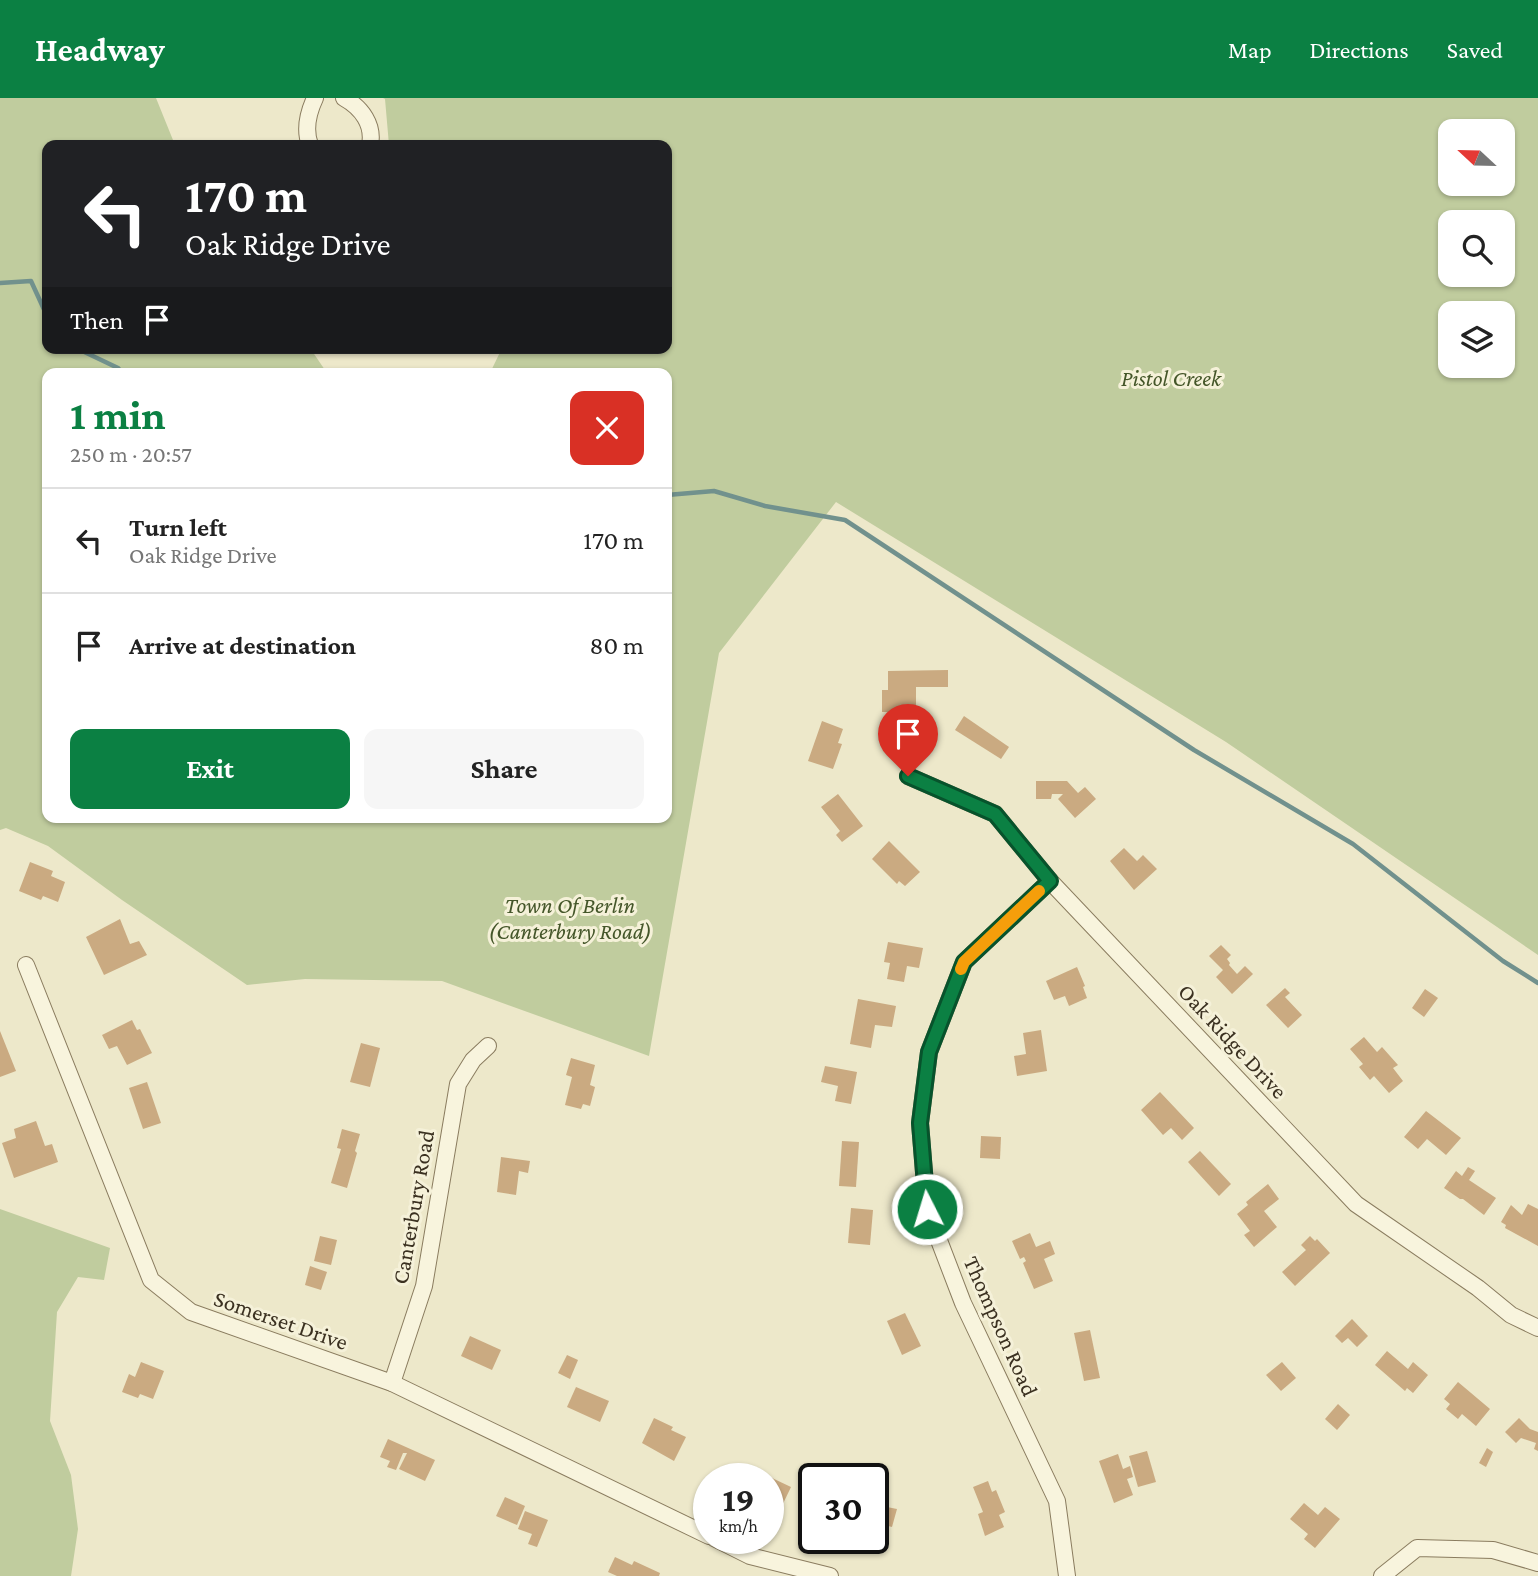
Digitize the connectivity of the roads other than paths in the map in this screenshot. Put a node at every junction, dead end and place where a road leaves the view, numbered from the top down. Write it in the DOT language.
graph roads {
  1 [pos="315,98"];
  2 [pos="345,98"];
  3 [pos="308,140"];
  4 [pos="371,140"];
  5 [pos="908,776"];
  6 [pos="1050,881"];
  7 [pos="26,965"];
  8 [pos="488,1045"];
  9 [pos="1538,1328"];
  10 [pos="392,1383"];
  11 [pos="693,1528"];
  12 [pos="746,1554"];
  13 [pos="1538,1563"];
  14 [pos="830,1576"];
  15 [pos="1067,1576"];
  16 [pos="1381,1576"];
  1 -- 3 [label="street"];
  2 -- 4 [label="street"];
  5 -- 6 [label="street, Oak Ridge Drive"];
  6 -- 9 [label="street, Oak Ridge Drive"];
  6 -- 15 [label="street, Thompson Road"];
  7 -- 10 [label="street, Somerset Drive"];
  8 -- 10 [label="street, Canterbury Road"];
  10 -- 11 [label="street, Somerset Drive"];
  12 -- 14 [label="street"];
  13 -- 16 [label="street"];
}
